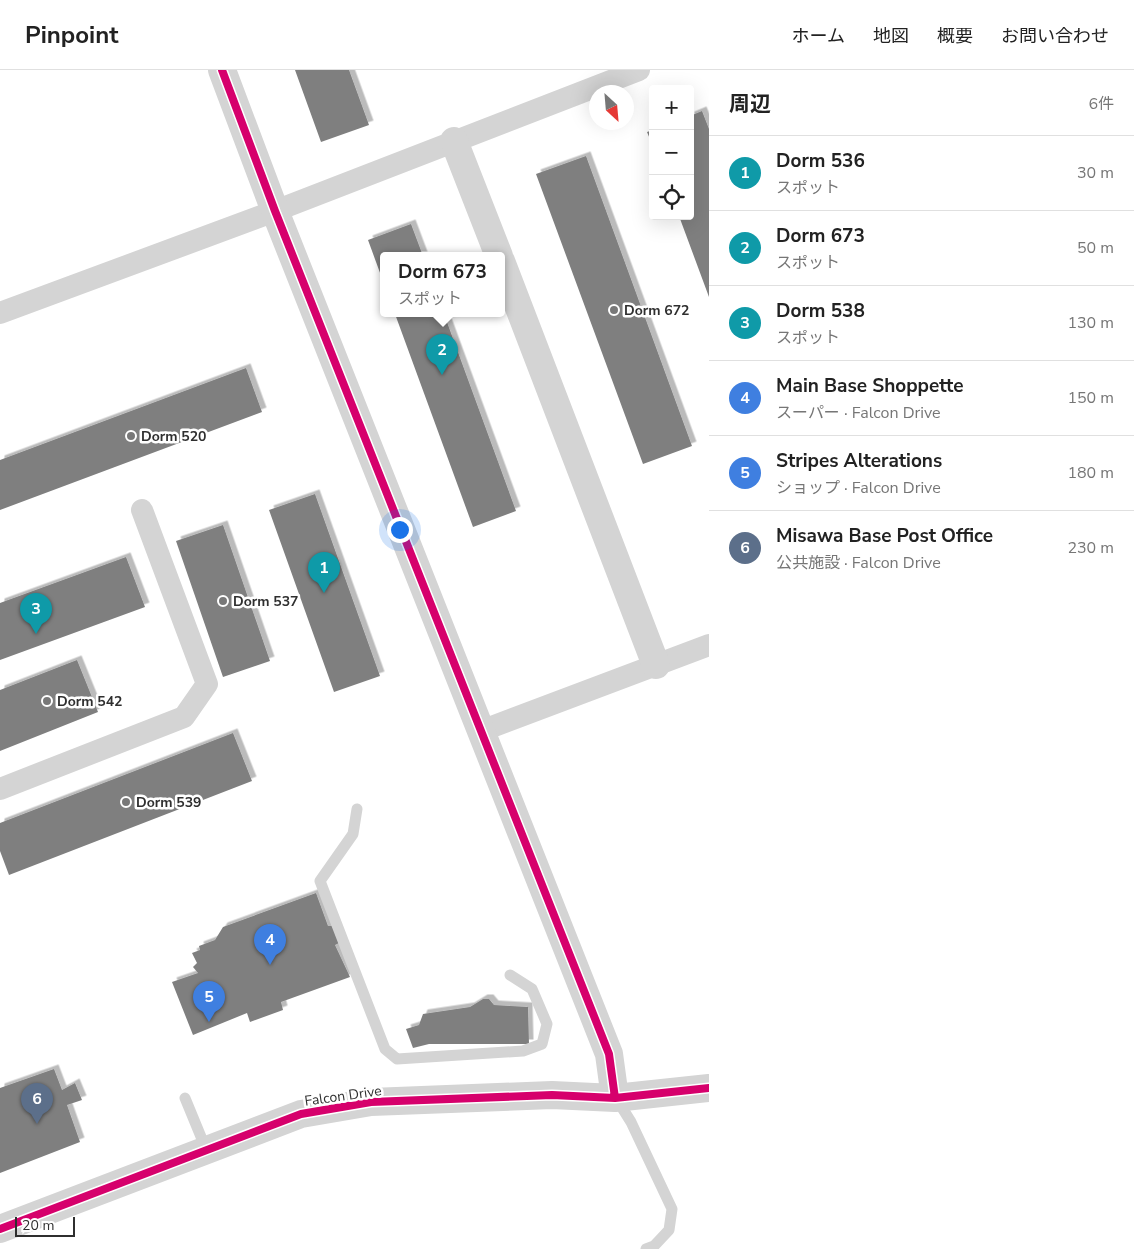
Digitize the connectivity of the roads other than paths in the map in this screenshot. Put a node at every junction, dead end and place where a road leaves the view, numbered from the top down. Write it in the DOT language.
graph roads {
  1 [pos="222,70"];
  2 [pos="639,70"];
  3 [pos="454,141"];
  4 [pos="275,210"];
  5 [pos="497,252"];
  6 [pos="505,271"];
  7 [pos="0,313"];
  8 [pos="142,510"];
  9 [pos="709,645"];
  10 [pos="656,665"];
  11 [pos="481,731"];
  12 [pos="0,789"];
  13 [pos="356,809"];
  14 [pos="510,975"];
  15 [pos="709,1088"];
  16 [pos="185,1098"];
  17 [pos="615,1098"];
  18 [pos="206,1149"];
  19 [pos="0,1229"];
  20 [pos="646,1249"];
  1 -- 4 [label="street"];
  2 -- 3 [label="street"];
  3 -- 4 [label="street"];
  3 -- 5 [label="street"];
  4 -- 7 [label="street"];
  4 -- 11 [label="street"];
  6 -- 10 [label="street"];
  8 -- 12 [label="street"];
  9 -- 10 [label="street"];
  10 -- 11 [label="street"];
  11 -- 17 [label="street"];
  13 -- 14 [label="lane"];
  15 -- 17 [label="street, Falcon Drive"];
  16 -- 18 [label="lane"];
  17 -- 18 [label="street, Falcon Drive"];
  17 -- 20 [label="lane"];
  18 -- 19 [label="street, Falcon Drive"];
}
